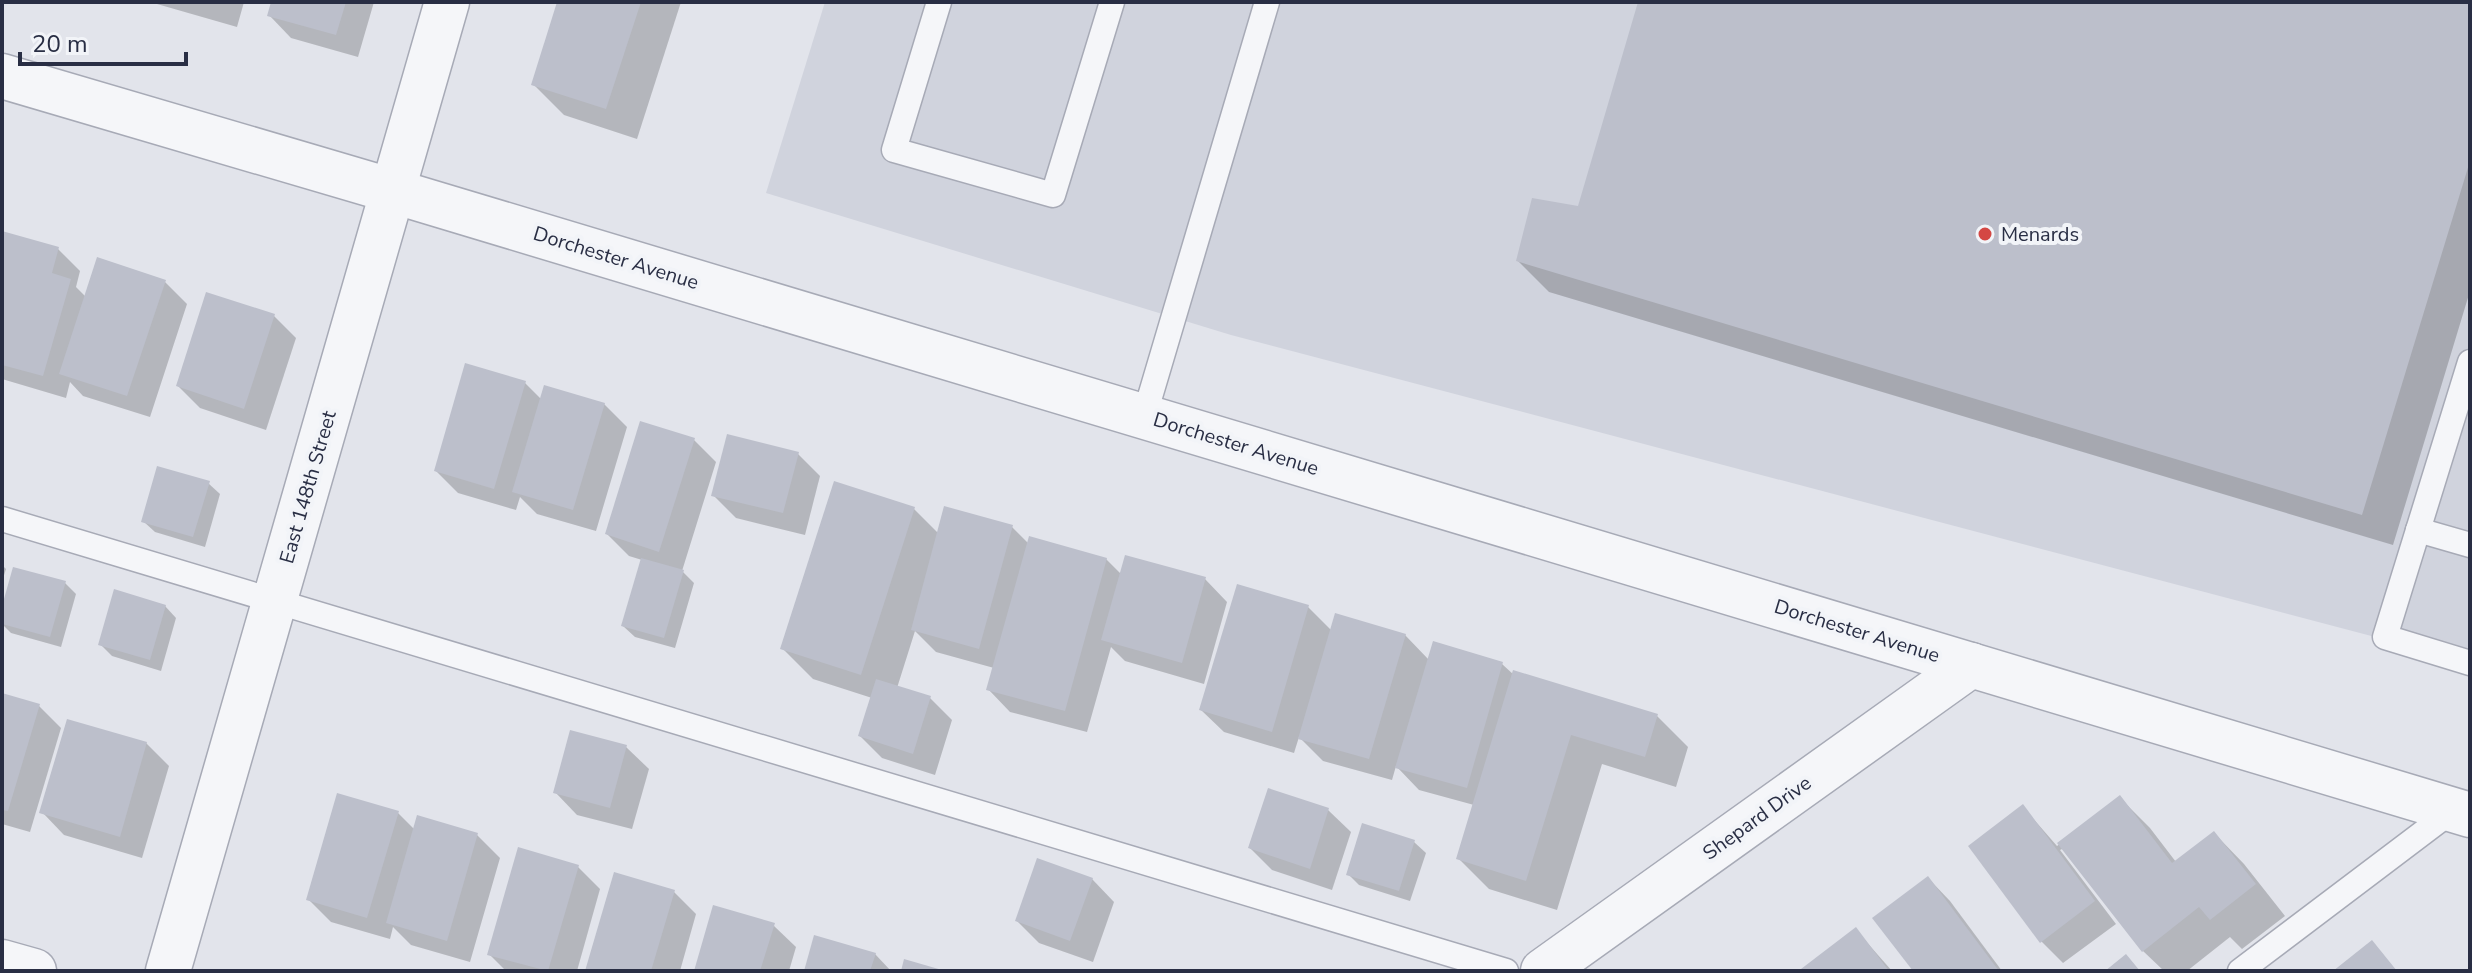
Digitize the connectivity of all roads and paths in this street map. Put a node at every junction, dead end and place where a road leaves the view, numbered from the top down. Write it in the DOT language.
graph roads {
  1 [pos="447,2"];
  2 [pos="939,2"];
  3 [pos="1112,2"];
  4 [pos="1267,2"];
  5 [pos="2,76"];
  6 [pos="393,191"];
  7 [pos="2470,362"];
  8 [pos="2466,388"];
  9 [pos="1144,417"];
  10 [pos="2,519"];
  11 [pos="2418,530"];
  12 [pos="2470,545"];
  13 [pos="275,600"];
  14 [pos="2470,663"];
  15 [pos="1971,665"];
  16 [pos="2461,813"];
  17 [pos="2,962"];
  18 [pos="34,971"];
  19 [pos="168,971"];
  20 [pos="1506,971"];
  21 [pos="1543,971"];
  22 [pos="2240,971"];
  1 -- 6 [label="street, East 148th Street"];
  2 -- 3 [label="lane"];
  4 -- 9 [label="lane"];
  5 -- 6 [label="street, Dorchester Avenue"];
  6 -- 9 [label="street, Dorchester Avenue"];
  6 -- 13 [label="street, East 148th Street"];
  7 -- 8 [label="lane"];
  8 -- 11 [label="lane"];
  9 -- 15 [label="street, Dorchester Avenue"];
  10 -- 13 [label="lane"];
  11 -- 12 [label="lane"];
  11 -- 14 [label="lane"];
  13 -- 19 [label="street, East 148th Street"];
  13 -- 20 [label="lane"];
  15 -- 16 [label="street, Dorchester Avenue"];
  15 -- 21 [label="street, Shepard Drive"];
  16 -- 22 [label="lane"];
  17 -- 18 [label="street"];
}
